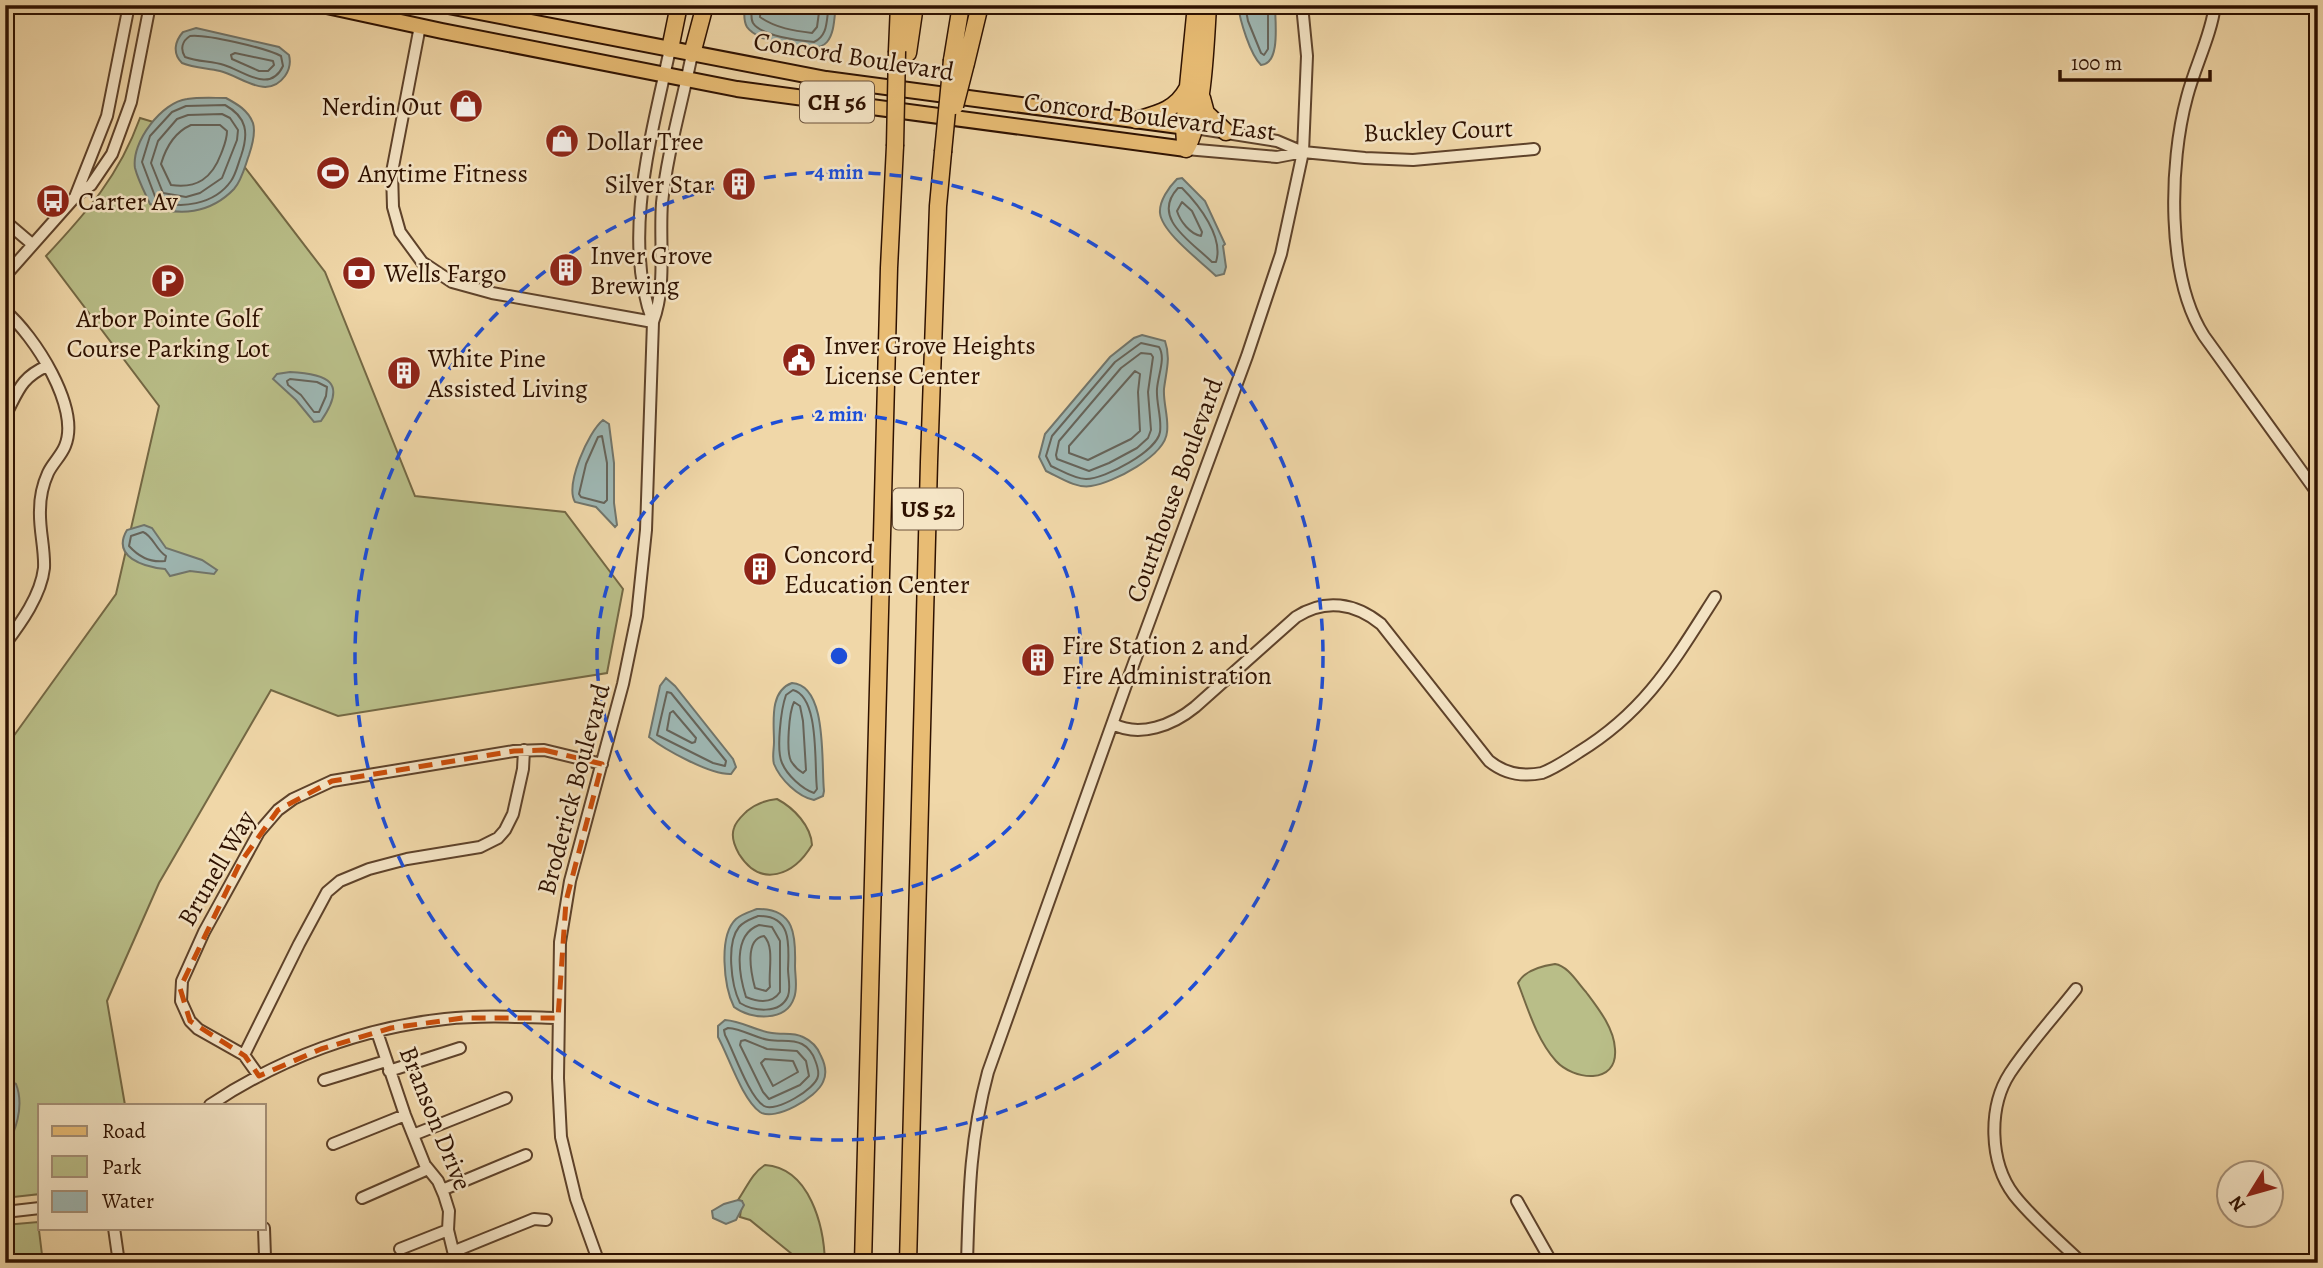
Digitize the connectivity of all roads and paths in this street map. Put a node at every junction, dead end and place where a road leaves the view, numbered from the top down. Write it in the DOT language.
graph roads {
  1 [pos="129,5"];
  2 [pos="150,5"];
  3 [pos="322,5"];
  4 [pos="443,5"];
  5 [pos="679,5"];
  6 [pos="705,5"];
  7 [pos="899,5"];
  8 [pos="915,5"];
  9 [pos="961,5"];
  10 [pos="980,5"];
  11 [pos="1195,5"];
  12 [pos="1208,5"];
  13 [pos="1302,5"];
  14 [pos="2215,5"];
  15 [pos="420,26"];
  16 [pos="670,50"];
  17 [pos="902,52"];
  18 [pos="692,54"];
  19 [pos="959,61"];
  20 [pos="664,75"];
  21 [pos="687,80"];
  22 [pos="1195,86"];
  23 [pos="1136,120"];
  24 [pos="988,122"];
  25 [pos="1190,127"];
  26 [pos="1226,132"];
  27 [pos="1186,149"];
  28 [pos="1534,149"];
  29 [pos="1303,152"];
  30 [pos="75,197"];
  31 [pos="5,221"];
  32 [pos="32,244"];
  33 [pos="5,276"];
  34 [pos="5,311"];
  35 [pos="653,322"];
  36 [pos="47,366"];
  37 [pos="5,416"];
  38 [pos="2318,494"];
  39 [pos="1715,597"];
  40 [pos="5,644"];
  41 [pos="1113,724"];
  42 [pos="524,750"];
  43 [pos="602,764"];
  44 [pos="2076,989"];
  45 [pos="558,1018"];
  46 [pos="377,1032"];
  47 [pos="460,1048"];
  48 [pos="244,1055"];
  49 [pos="388,1066"];
  50 [pos="259,1076"];
  51 [pos="324,1080"];
  52 [pos="506,1098"];
  53 [pos="212,1104"];
  54 [pos="405,1115"];
  55 [pos="412,1135"];
  56 [pos="333,1144"];
  57 [pos="526,1155"];
  58 [pos="428,1169"];
  59 [pos="442,1190"];
  60 [pos="362,1198"];
  61 [pos="1517,1201"];
  62 [pos="38,1208"];
  63 [pos="5,1212"];
  64 [pos="546,1220"];
  65 [pos="114,1230"];
  66 [pos="264,1230"];
  67 [pos="448,1230"];
  68 [pos="400,1249"];
  69 [pos="455,1251"];
  70 [pos="119,1263"];
  71 [pos="260,1263"];
  72 [pos="456,1263"];
  73 [pos="599,1263"];
  74 [pos="863,1263"];
  75 [pos="908,1263"];
  76 [pos="967,1263"];
  77 [pos="1552,1263"];
  78 [pos="2082,1263"];
  1 -- 30 [label="street"];
  2 -- 30 [label="street"];
  3 -- 15 [label="main road, Concord Boulevard / CH 56"];
  4 -- 16 [label="main road, Concord Boulevard / CH 56"];
  5 -- 16 [label="highway"];
  6 -- 18 [label="highway"];
  7 -- 17 [label="highway"];
  8 -- 17 [label="highway, US 52"];
  9 -- 19 [label="highway, US 52"];
  10 -- 19 [label="highway"];
  11 -- 22 [label="highway"];
  12 -- 22 [label="highway"];
  13 -- 29 [label="street, Courthouse Boulevard"];
  14 -- 38 [label="street"];
  15 -- 20 [label="main road, Concord Boulevard / CH 56"];
  15 -- 35 [label="street"];
  16 -- 18 [label="main road, Concord Boulevard / CH 56"];
  16 -- 20 [label="street, Broderick Boulevard"];
  17 -- 74 [label="highway, US 52, bridge"];
  18 -- 21 [label="street, Broderick Boulevard"];
  18 -- 23 [label="main road, Concord Boulevard / CH 56"];
  19 -- 75 [label="highway, US 52, bridge"];
  20 -- 21 [label="main road, Concord Boulevard / CH 56"];
  20 -- 35 [label="street, Broderick Boulevard"];
  21 -- 24 [label="main road, Concord Boulevard / CH 56"];
  21 -- 35 [label="street, Broderick Boulevard"];
  22 -- 23 [label="highway"];
  22 -- 25 [label="highway"];
  22 -- 26 [label="highway"];
  23 -- 25 [label="main road, Concord Boulevard East / CH 56"];
  24 -- 27 [label="main road, Concord Boulevard East / CH 56"];
  25 -- 26 [label="street, Concord Boulevard East"];
  25 -- 27 [label="highway"];
  26 -- 29 [label="street, Concord Boulevard East"];
  27 -- 29 [label="street, Concord Boulevard East"];
  28 -- 29 [label="street, Buckley Court"];
  29 -- 41 [label="street, Courthouse Boulevard"];
  30 -- 32 [label="street"];
  31 -- 32 [label="street"];
  32 -- 33 [label="street"];
  34 -- 36 [label="street"];
  35 -- 43 [label="street, Broderick Boulevard"];
  36 -- 37 [label="street"];
  36 -- 40 [label="street"];
  39 -- 41 [label="street"];
  41 -- 76 [label="street, Courthouse Boulevard"];
  42 -- 43 [label="street, Brunell Way"];
  42 -- 48 [label="street"];
  42 -- 48 [label="street, Brunell Way"];
  43 -- 45 [label="street, Broderick Boulevard"];
  44 -- 78 [label="street"];
  45 -- 46 [label="street"];
  45 -- 73 [label="street, Broderick Boulevard"];
  46 -- 49 [label="street, Branson Drive"];
  46 -- 50 [label="street"];
  47 -- 49 [label="street"];
  48 -- 50 [label="street, Brunell Way"];
  49 -- 51 [label="street"];
  49 -- 54 [label="street, Branson Drive"];
  50 -- 53 [label="street"];
  52 -- 55 [label="street"];
  54 -- 55 [label="street, Branson Drive"];
  54 -- 56 [label="street"];
  55 -- 58 [label="street, Branson Drive"];
  57 -- 59 [label="street"];
  58 -- 59 [label="street, Branson Drive"];
  58 -- 60 [label="street"];
  59 -- 67 [label="street, Branson Drive"];
  61 -- 77 [label="street"];
  62 -- 63 [label="street"];
  64 -- 69 [label="street"];
  65 -- 70 [label="street"];
  66 -- 71 [label="street"];
  67 -- 68 [label="street"];
  67 -- 69 [label="street, Branson Drive"];
  69 -- 72 [label="street, Branson Drive"];
}
